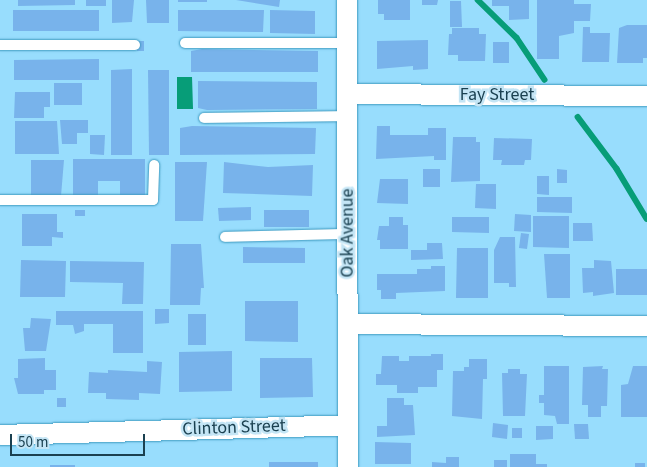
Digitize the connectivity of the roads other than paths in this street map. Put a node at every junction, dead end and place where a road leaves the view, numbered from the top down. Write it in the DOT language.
graph roads {
  1 [pos="347,0"];
  2 [pos="185,43"];
  3 [pos="347,43"];
  4 [pos="0,45"];
  5 [pos="134,45"];
  6 [pos="348,94"];
  7 [pos="647,96"];
  8 [pos="348,116"];
  9 [pos="204,118"];
  10 [pos="154,164"];
  11 [pos="0,200"];
  12 [pos="348,234"];
  13 [pos="225,236"];
  14 [pos="348,324"];
  15 [pos="647,326"];
  16 [pos="348,425"];
  17 [pos="0,435"];
  18 [pos="348,467"];
  1 -- 3 [label="street, Oak Avenue"];
  2 -- 3 [label="lane"];
  3 -- 6 [label="street, Oak Avenue"];
  4 -- 5 [label="lane"];
  6 -- 7 [label="street, Fay Street"];
  6 -- 8 [label="street, Oak Avenue"];
  8 -- 9 [label="lane"];
  8 -- 12 [label="street, Oak Avenue"];
  10 -- 11 [label="lane"];
  12 -- 13 [label="lane"];
  12 -- 14 [label="street, Oak Avenue"];
  14 -- 15 [label="street"];
  14 -- 16 [label="street, Oak Avenue"];
  16 -- 17 [label="street, Clinton Street"];
  16 -- 18 [label="street, Oak Avenue"];
}
